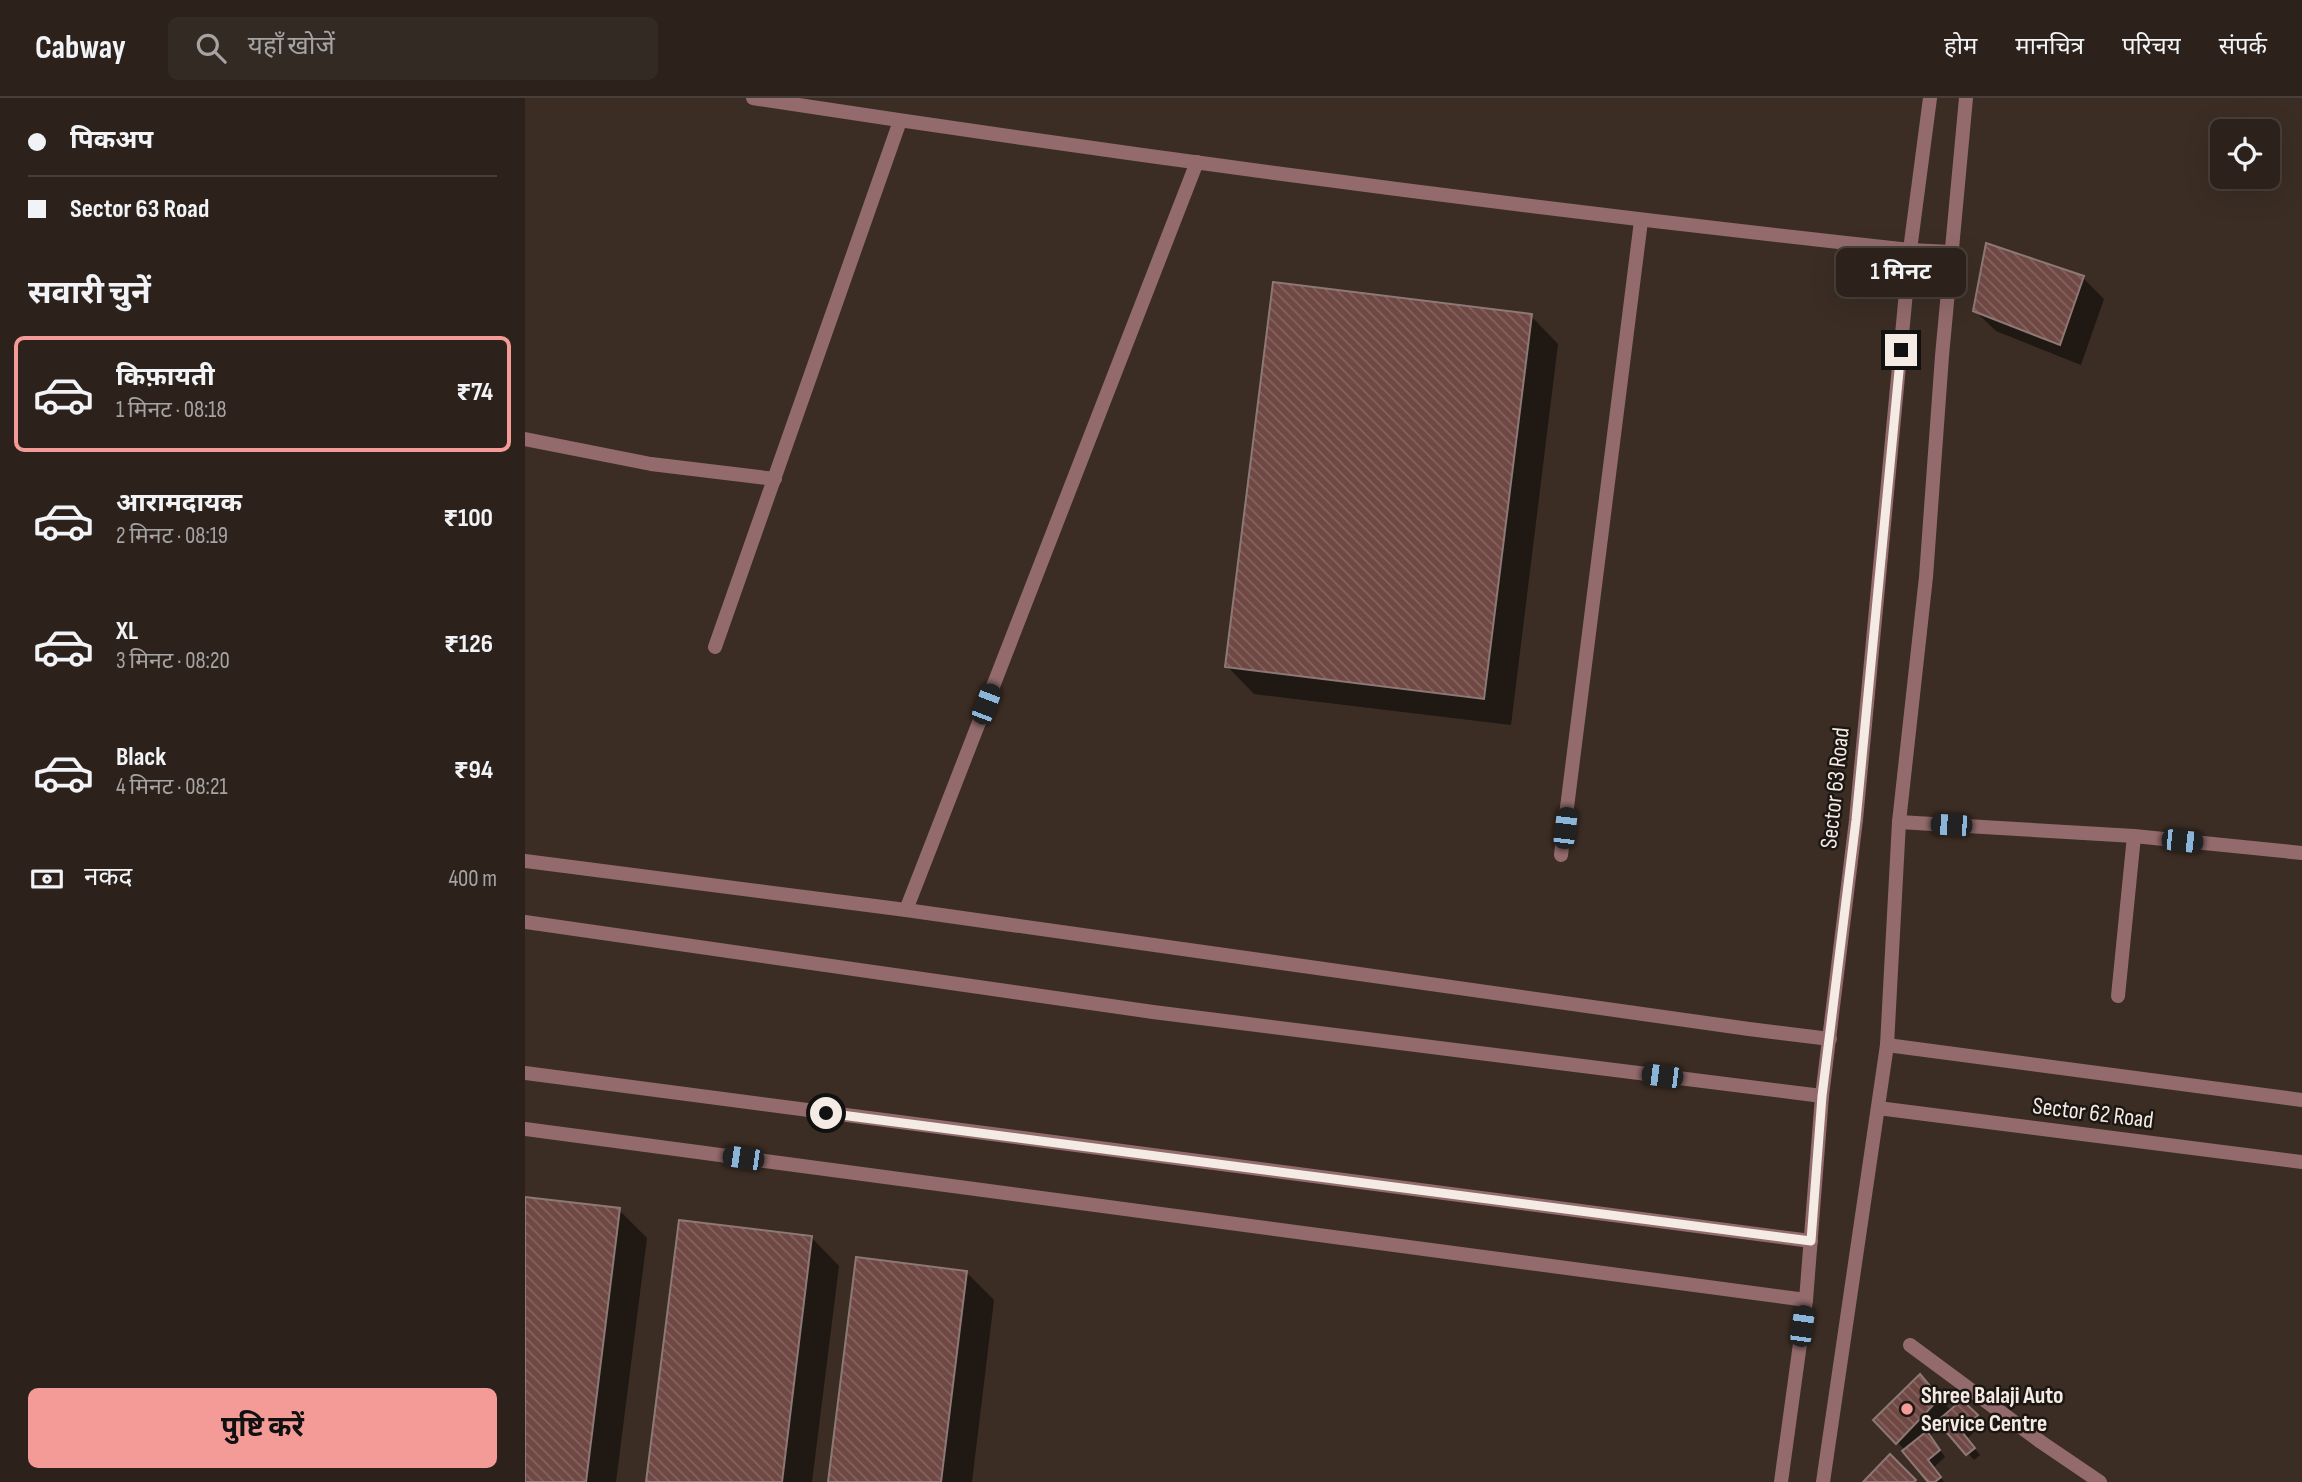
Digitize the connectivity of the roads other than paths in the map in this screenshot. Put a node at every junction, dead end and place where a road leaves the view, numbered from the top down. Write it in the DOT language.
graph roads {
  1 [pos="753,98"];
  2 [pos="1930,98"];
  3 [pos="1966,98"];
  4 [pos="900,121"];
  5 [pos="1197,162"];
  6 [pos="1640,221"];
  7 [pos="1910,250"];
  8 [pos="1952,252"];
  9 [pos="525,439"];
  10 [pos="775,479"];
  11 [pos="715,647"];
  12 [pos="1899,822"];
  13 [pos="2134,836"];
  14 [pos="2302,853"];
  15 [pos="1561,856"];
  16 [pos="525,861"];
  17 [pos="906,910"];
  18 [pos="525,922"];
  19 [pos="2118,996"];
  20 [pos="1830,1039"];
  21 [pos="1888,1045"];
  22 [pos="525,1073"];
  23 [pos="1822,1096"];
  24 [pos="2302,1100"];
  25 [pos="1878,1108"];
  26 [pos="525,1129"];
  27 [pos="2302,1162"];
  28 [pos="1811,1241"];
  29 [pos="1806,1300"];
  30 [pos="1910,1345"];
  31 [pos="1781,1482"];
  32 [pos="1823,1482"];
  33 [pos="2100,1482"];
  1 -- 4 [label="street"];
  2 -- 7 [label="street, Sector 63 Road"];
  3 -- 8 [label="street"];
  4 -- 5 [label="street"];
  4 -- 10 [label="street"];
  5 -- 6 [label="street"];
  5 -- 17 [label="street"];
  6 -- 7 [label="street"];
  6 -- 15 [label="street"];
  7 -- 8 [label="street"];
  7 -- 20 [label="street, Sector 63 Road"];
  8 -- 12 [label="street"];
  9 -- 10 [label="street"];
  10 -- 11 [label="street"];
  12 -- 13 [label="street"];
  12 -- 21 [label="street"];
  13 -- 14 [label="street"];
  13 -- 19 [label="street"];
  16 -- 17 [label="street"];
  17 -- 20 [label="street"];
  18 -- 23 [label="street"];
  20 -- 23 [label="street, Sector 63 Road"];
  21 -- 24 [label="street, Sector 62 Road"];
  21 -- 25 [label="street"];
  22 -- 28 [label="street"];
  23 -- 28 [label="street, Sector 63 Road"];
  25 -- 27 [label="street, Sector 62 Road"];
  25 -- 32 [label="street"];
  26 -- 29 [label="street"];
  28 -- 29 [label="street, Sector 63 Road"];
  29 -- 31 [label="street, Sector 63 Road"];
  30 -- 33 [label="street"];
}
